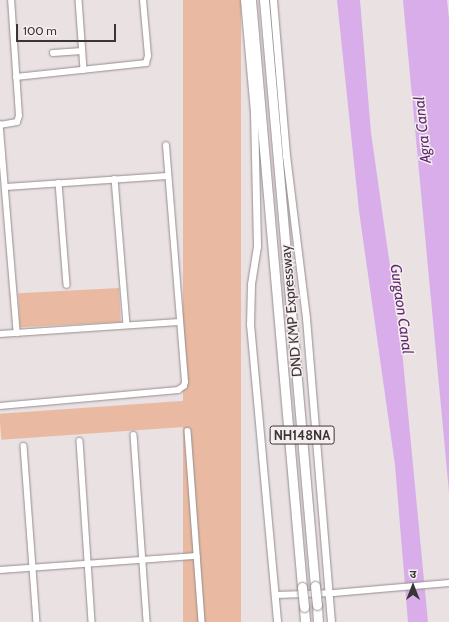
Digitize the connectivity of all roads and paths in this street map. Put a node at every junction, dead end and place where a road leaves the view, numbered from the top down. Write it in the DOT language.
graph roads {
  1 [pos="11,0"];
  2 [pos="79,0"];
  3 [pos="143,0"];
  4 [pos="244,0"];
  5 [pos="251,0"];
  6 [pos="264,0"];
  7 [pos="273,0"];
  8 [pos="82,51"];
  9 [pos="53,53"];
  10 [pos="84,70"];
  11 [pos="16,77"];
  12 [pos="0,124"];
  13 [pos="166,146"];
  14 [pos="168,176"];
  15 [pos="115,179"];
  16 [pos="59,183"];
  17 [pos="5,187"];
  18 [pos="67,285"];
  19 [pos="179,322"];
  20 [pos="127,325"];
  21 [pos="17,333"];
  22 [pos="0,334"];
  23 [pos="0,406"];
  24 [pos="188,431"];
  25 [pos="134,435"];
  26 [pos="80,441"];
  27 [pos="24,446"];
  28 [pos="197,556"];
  29 [pos="143,560"];
  30 [pos="88,564"];
  31 [pos="33,568"];
  32 [pos="0,570"];
  33 [pos="449,584"];
  34 [pos="331,593"];
  35 [pos="276,595"];
  36 [pos="37,622"];
  37 [pos="92,622"];
  38 [pos="148,622"];
  39 [pos="202,622"];
  40 [pos="278,622"];
  41 [pos="305,622"];
  42 [pos="318,622"];
  43 [pos="331,622"];
  1 -- 11 [label="street"];
  2 -- 8 [label="street"];
  3 -- 10 [label="street"];
  4 -- 35 [label="street"];
  5 -- 41 [label="highway, DND KMP Expressway / NH148NA, bridge"];
  6 -- 42 [label="highway, DND KMP Expressway / NH148NA, bridge"];
  7 -- 34 [label="street"];
  8 -- 9 [label="street"];
  8 -- 10 [label="street"];
  10 -- 11 [label="street"];
  11 -- 12 [label="street"];
  12 -- 17 [label="street"];
  13 -- 14 [label="street"];
  14 -- 15 [label="street"];
  14 -- 19 [label="street"];
  15 -- 16 [label="street"];
  15 -- 20 [label="street"];
  16 -- 17 [label="street"];
  16 -- 18 [label="street"];
  17 -- 21 [label="street"];
  19 -- 20 [label="street"];
  19 -- 23 [label="street"];
  20 -- 21 [label="street"];
  21 -- 22 [label="street"];
  24 -- 28 [label="street"];
  25 -- 29 [label="street"];
  26 -- 30 [label="street"];
  27 -- 31 [label="street"];
  28 -- 29 [label="street"];
  28 -- 39 [label="street"];
  29 -- 30 [label="street"];
  29 -- 38 [label="street"];
  30 -- 31 [label="street"];
  30 -- 37 [label="street"];
  31 -- 32 [label="street"];
  31 -- 36 [label="street"];
  33 -- 34 [label="street"];
  34 -- 35 [label="street"];
  34 -- 43 [label="street"];
  35 -- 40 [label="street"];
}
